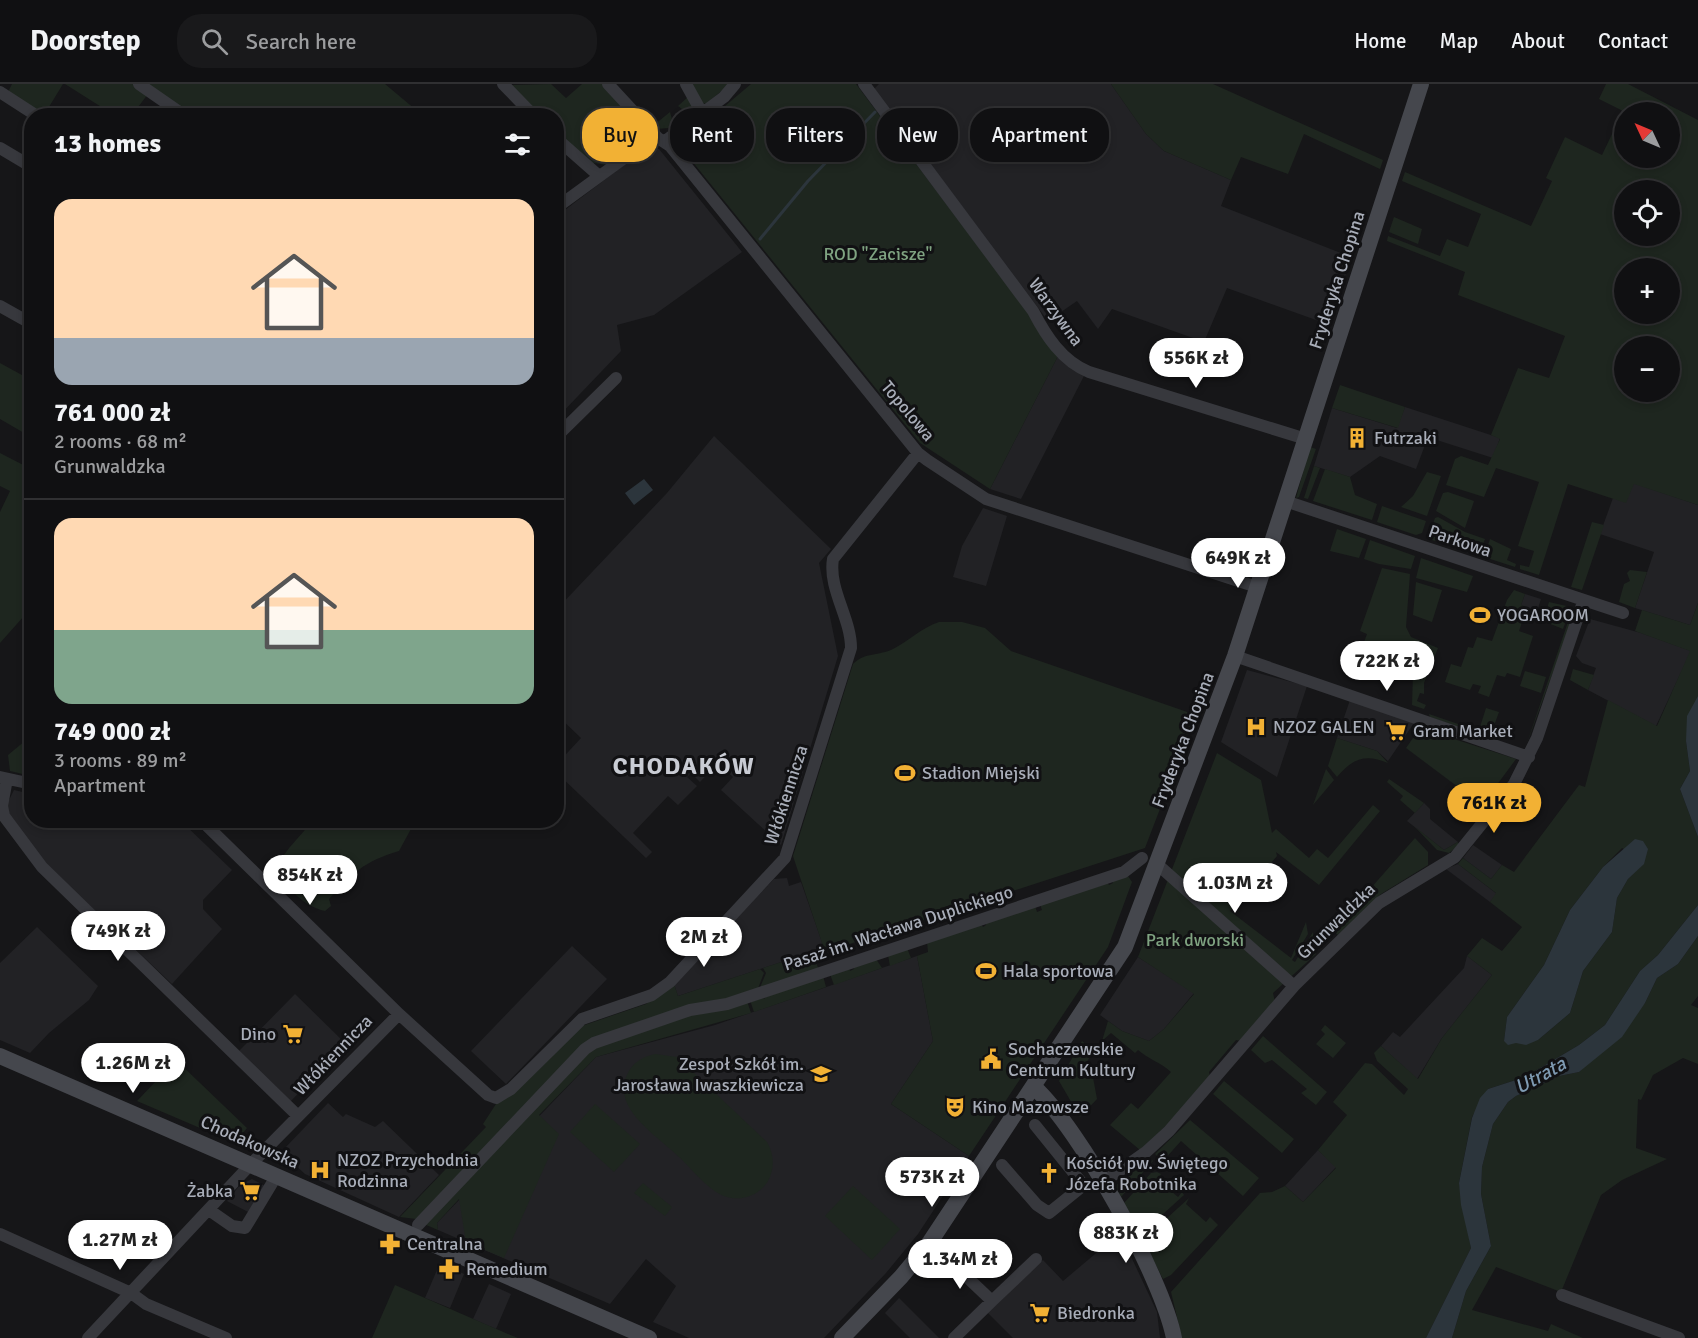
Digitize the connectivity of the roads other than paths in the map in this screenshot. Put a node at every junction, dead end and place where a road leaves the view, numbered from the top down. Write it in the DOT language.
graph roads {
  1 [pos="139,84"];
  2 [pos="503,84"];
  3 [pos="608,84"];
  4 [pos="686,84"];
  5 [pos="735,84"];
  6 [pos="864,84"];
  7 [pos="1421,84"];
  8 [pos="0,93"];
  9 [pos="24,108"];
  10 [pos="174,108"];
  11 [pos="526,108"];
  12 [pos="699,108"];
  13 [pos="709,108"];
  14 [pos="670,134"];
  15 [pos="662,139"];
  16 [pos="564,145"];
  17 [pos="0,148"];
  18 [pos="24,162"];
  19 [pos="598,175"];
  20 [pos="564,202"];
  21 [pos="0,306"];
  22 [pos="24,320"];
  23 [pos="616,378"];
  24 [pos="564,429"];
  25 [pos="1306,439"];
  26 [pos="918,453"];
  27 [pos="1285,501"];
  28 [pos="1257,587"];
  29 [pos="1584,602"];
  30 [pos="1623,613"];
  31 [pos="1235,656"];
  32 [pos="1530,757"];
  33 [pos="3,778"];
  34 [pos="24,782"];
  35 [pos="209,828"];
  36 [pos="1149,861"];
  37 [pos="1294,986"];
  38 [pos="399,1014"];
  39 [pos="0,1056"];
  40 [pos="1034,1087"];
  41 [pos="298,1116"];
  42 [pos="1035,1125"];
  43 [pos="251,1164"];
  44 [pos="1002,1165"];
  45 [pos="277,1175"];
  46 [pos="1102,1183"];
  47 [pos="209,1210"];
  48 [pos="418,1225"];
  49 [pos="0,1234"];
  50 [pos="930,1242"];
  51 [pos="1036,1259"];
  52 [pos="131,1293"];
  53 [pos="1562,1295"];
  54 [pos="992,1301"];
  55 [pos="88,1338"];
  56 [pos="226,1338"];
  57 [pos="649,1338"];
  58 [pos="842,1338"];
  59 [pos="954,1338"];
  60 [pos="1174,1338"];
  61 [pos="1679,1338"];
  1 -- 10 [label="street"];
  2 -- 11 [label="street"];
  3 -- 15 [label="street, Topolowa"];
  4 -- 12 [label="street"];
  5 -- 13 [label="street"];
  6 -- 25 [label="street, Warzywna"];
  7 -- 25 [label="main road, Fryderyka Chopina"];
  8 -- 9 [label="street"];
  14 -- 15 [label="street"];
  15 -- 19 [label="street"];
  15 -- 26 [label="street, Topolowa"];
  16 -- 19 [label="street"];
  17 -- 18 [label="street"];
  19 -- 20 [label="street"];
  21 -- 22 [label="street"];
  23 -- 24 [label="street"];
  25 -- 27 [label="main road, Fryderyka Chopina"];
  26 -- 28 [label="street, Topolowa"];
  26 -- 38 [label="street, Włókiennicza"];
  27 -- 28 [label="main road, Fryderyka Chopina"];
  27 -- 29 [label="street, Parkowa"];
  28 -- 31 [label="main road, Fryderyka Chopina"];
  29 -- 30 [label="street, Parkowa"];
  29 -- 32 [label="street, Grunwaldzka"];
  31 -- 32 [label="street"];
  31 -- 36 [label="main road, Fryderyka Chopina"];
  32 -- 37 [label="street, Grunwaldzka"];
  33 -- 34 [label="street"];
  33 -- 41 [label="street"];
  35 -- 38 [label="street"];
  36 -- 37 [label="street"];
  36 -- 40 [label="main road, Fryderyka Chopina"];
  36 -- 48 [label="street, Pasaż im. Wacława Duplickiego"];
  37 -- 46 [label="street, Grunwaldzka"];
  38 -- 41 [label="street, Włókiennicza"];
  39 -- 43 [label="main road, Chodakowska"];
  40 -- 46 [label="main road"];
  40 -- 50 [label="main road, Fryderyka Chopina"];
  41 -- 43 [label="street, Włókiennicza"];
  42 -- 44 [label="street"];
  43 -- 45 [label="main road, Chodakowska"];
  43 -- 47 [label="street, Włókiennicza"];
  45 -- 47 [label="street"];
  45 -- 57 [label="main road, Chodakowska"];
  46 -- 60 [label="main road"];
  47 -- 52 [label="street, Włókiennicza"];
  49 -- 52 [label="street"];
  50 -- 54 [label="street"];
  50 -- 58 [label="main road, Fryderyka Chopina"];
  51 -- 54 [label="street"];
  52 -- 55 [label="street, Włókiennicza"];
  52 -- 56 [label="street"];
  53 -- 61 [label="street"];
  54 -- 59 [label="street"];
}
